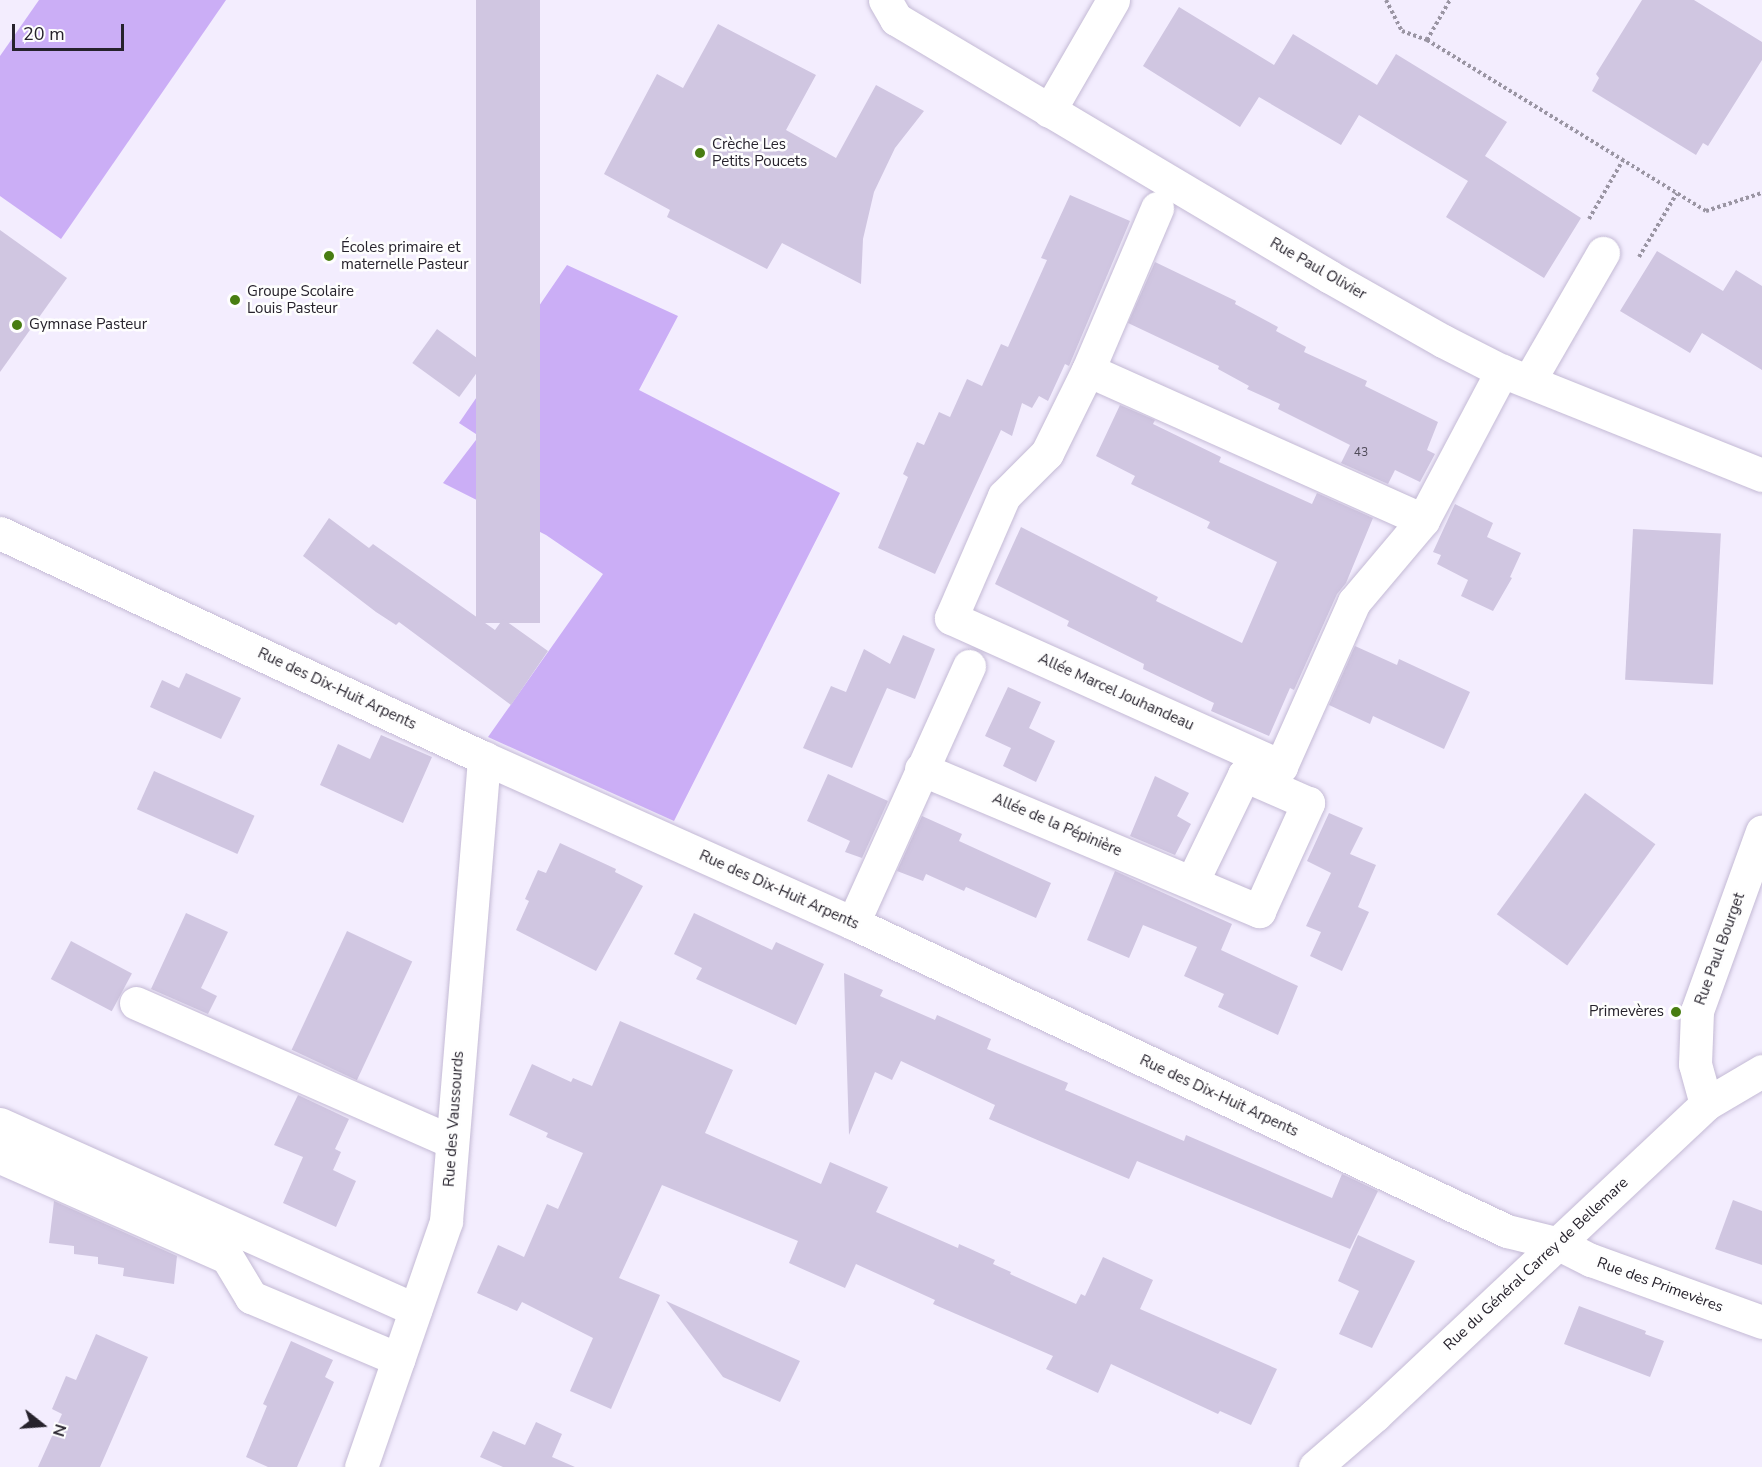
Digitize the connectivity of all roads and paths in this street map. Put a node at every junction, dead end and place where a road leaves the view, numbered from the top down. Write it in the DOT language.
graph roads {
  1 [pos="1113,0"];
  2 [pos="1386,0"];
  3 [pos="1450,0"];
  4 [pos="891,10"];
  5 [pos="1427,40"];
  6 [pos="1049,111"];
  7 [pos="1762,193"];
  8 [pos="1157,208"];
  9 [pos="1603,254"];
  10 [pos="1088,370"];
  11 [pos="1515,376"];
  12 [pos="1762,475"];
  13 [pos="1423,520"];
  14 [pos="0,533"];
  15 [pos="969,666"];
  16 [pos="484,758"];
  17 [pos="921,769"];
  18 [pos="1762,831"];
  19 [pos="1192,882"];
  20 [pos="853,923"];
  21 [pos="136,1003"];
  22 [pos="1762,1071"];
  23 [pos="1706,1104"];
  24 [pos="0,1124"];
  25 [pos="452,1142"];
  26 [pos="0,1156"];
  27 [pos="1559,1244"];
  28 [pos="415,1310"];
  29 [pos="1762,1322"];
  30 [pos="398,1359"];
  31 [pos="361,1467"];
  32 [pos="1315,1467"];
  1 -- 6 [label="street"];
  2 -- 5 [label="path"];
  3 -- 5 [label="path"];
  4 -- 6 [label="street, Rue Paul Olivier"];
  5 -- 7 [label="path"];
  6 -- 11 [label="street, Rue Paul Olivier"];
  8 -- 10 [label="street, Allée Marcel Jouhandeau"];
  9 -- 11 [label="street, Allée Marcel Jouhandeau"];
  10 -- 13 [label="street"];
  10 -- 13 [label="street, Allée Marcel Jouhandeau"];
  11 -- 12 [label="street, Rue Paul Olivier"];
  11 -- 13 [label="street, Allée Marcel Jouhandeau"];
  14 -- 16 [label="street, Rue des Dix-Huit Arpents"];
  15 -- 17 [label="street"];
  16 -- 20 [label="street, Rue des Dix-Huit Arpents"];
  16 -- 25 [label="street, Rue des Vaussourds"];
  17 -- 19 [label="street, Allée de la Pépinière"];
  17 -- 20 [label="street"];
  18 -- 23 [label="street, Rue Paul Bourget"];
  20 -- 27 [label="street, Rue des Dix-Huit Arpents"];
  21 -- 25 [label="street"];
  22 -- 23 [label="street, Rue du Général Carrey de Bellemare"];
  23 -- 27 [label="street, Rue du Général Carrey de Bellemare"];
  24 -- 28 [label="street"];
  25 -- 28 [label="street, Rue des Vaussourds"];
  26 -- 30 [label="street"];
  27 -- 29 [label="street, Rue des Primevères"];
  27 -- 32 [label="street, Rue du Général Carrey de Bellemare"];
  28 -- 30 [label="street, Rue des Vaussourds"];
  30 -- 31 [label="street, Rue des Vaussourds"];
}
